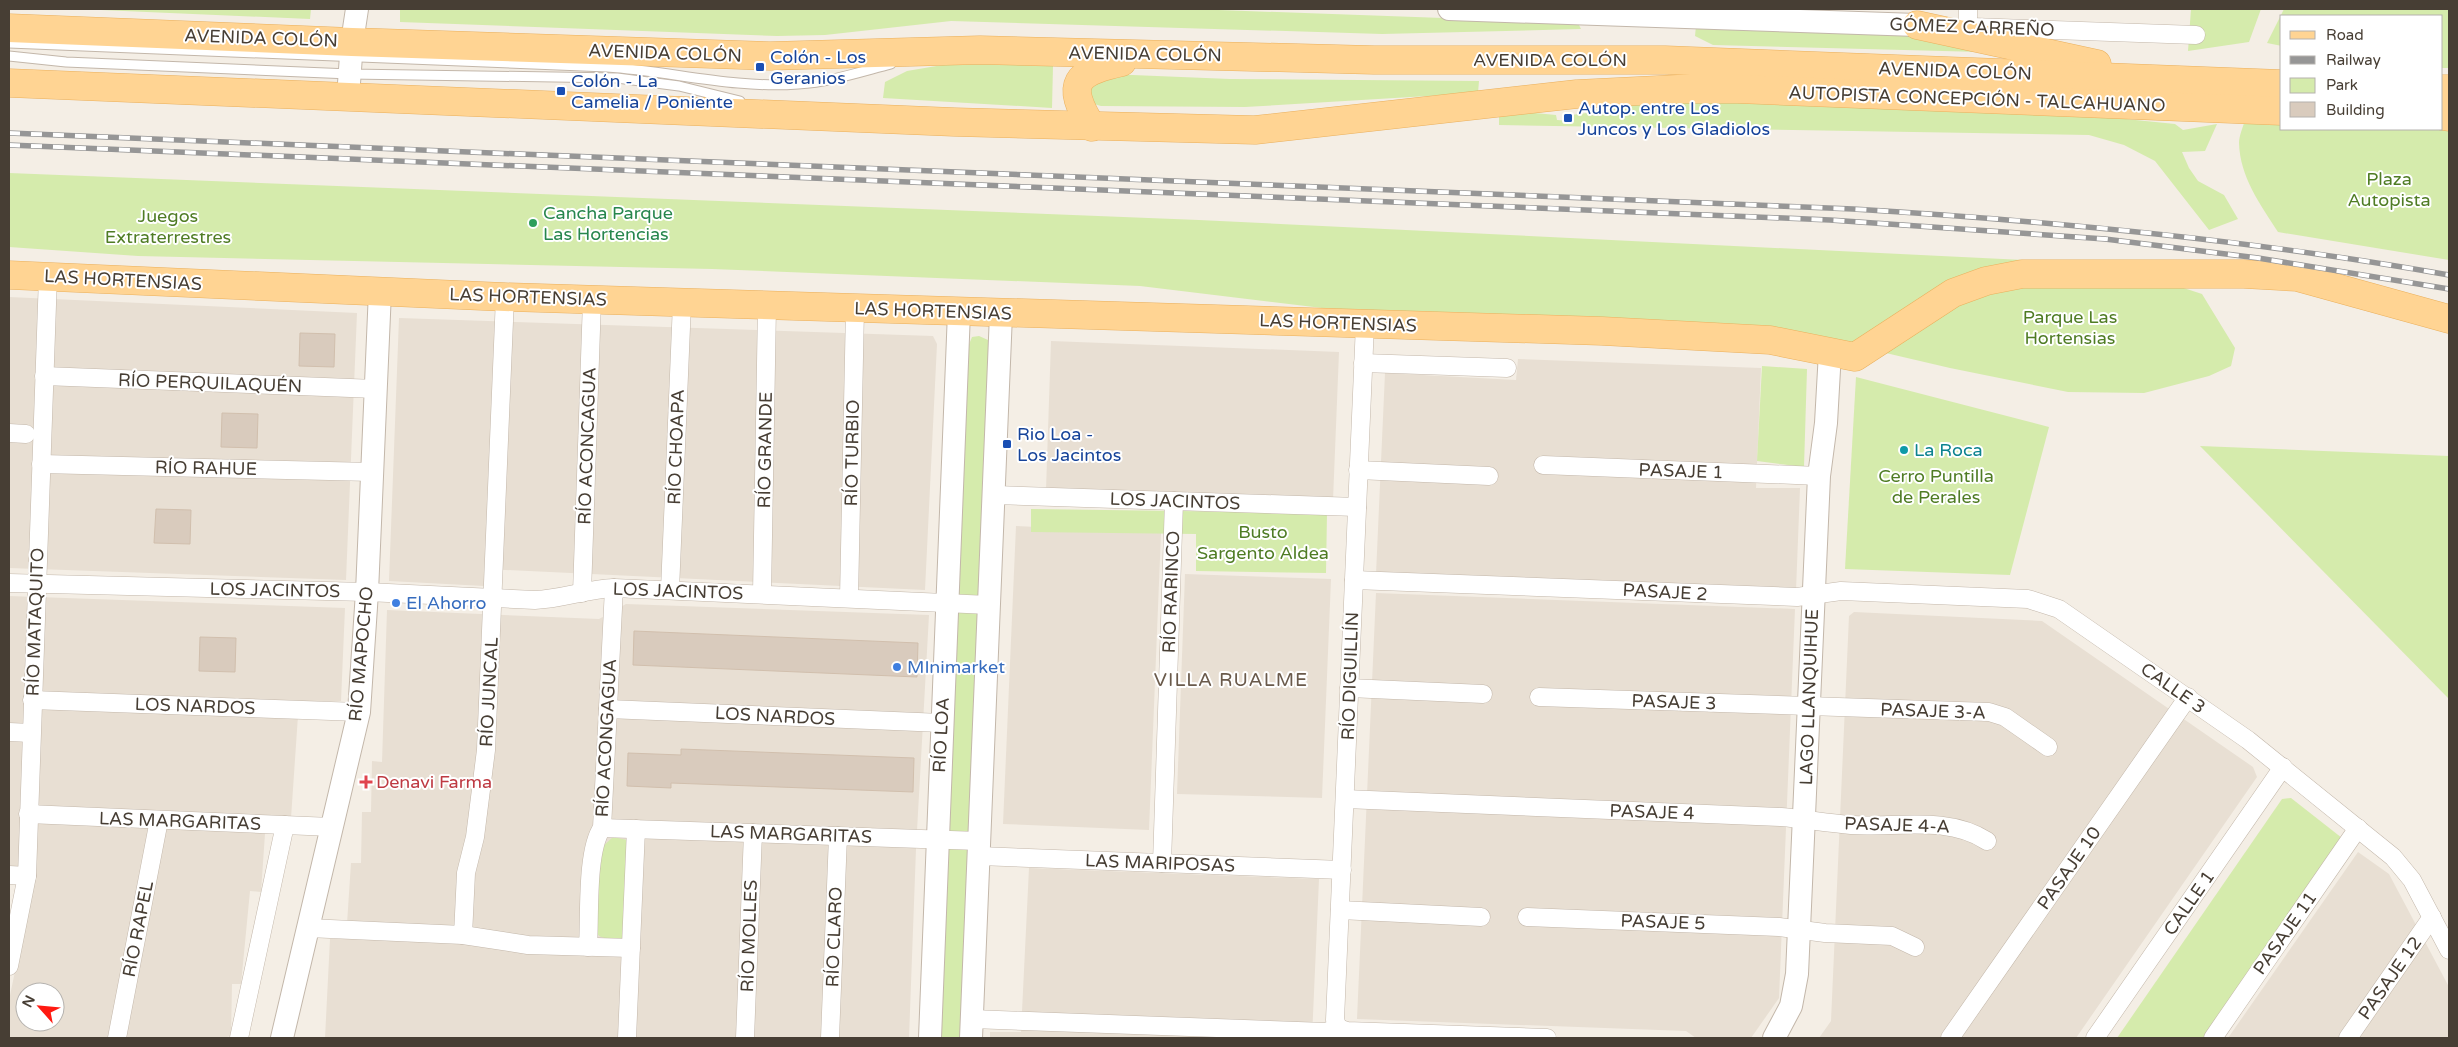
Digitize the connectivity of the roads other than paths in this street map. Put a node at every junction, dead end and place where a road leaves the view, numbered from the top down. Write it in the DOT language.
graph roads {
  1 [pos="357,9"];
  2 [pos="1449,9"];
  3 [pos="1968,9"];
  4 [pos="1609,12"];
  5 [pos="1757,14"];
  6 [pos="1917,25"];
  7 [pos="1968,27"];
  8 [pos="9,28"];
  9 [pos="2196,35"];
  10 [pos="9,43"];
  11 [pos="1157,55"];
  12 [pos="9,56"];
  13 [pos="350,68"];
  14 [pos="2174,81"];
  15 [pos="9,83"];
  16 [pos="2280,84"];
  17 [pos="2280,111"];
  18 [pos="1092,127"];
  19 [pos="1254,130"];
  20 [pos="9,275"];
  21 [pos="48,276"];
  22 [pos="380,291"];
  23 [pos="506,297"];
  24 [pos="592,300"];
  25 [pos="682,303"];
  26 [pos="768,306"];
  27 [pos="855,309"];
  28 [pos="959,312"];
  29 [pos="1000,314"];
  30 [pos="2449,319"];
  31 [pos="1365,324"];
  32 [pos="1843,354"];
  33 [pos="1363,364"];
  34 [pos="1507,368"];
  35 [pos="44,376"];
  36 [pos="376,389"];
  37 [pos="9,433"];
  38 [pos="26,434"];
  39 [pos="41,464"];
  40 [pos="1543,465"];
  41 [pos="1358,470"];
  42 [pos="372,472"];
  43 [pos="1490,476"];
  44 [pos="1818,476"];
  45 [pos="994,495"];
  46 [pos="1174,501"];
  47 [pos="1357,507"];
  48 [pos="1354,580"];
  49 [pos="9,583"];
  50 [pos="36,584"];
  51 [pos="614,588"];
  52 [pos="670,590"];
  53 [pos="367,592"];
  54 [pos="582,593"];
  55 [pos="762,594"];
  56 [pos="1813,595"];
  57 [pos="494,598"];
  58 [pos="849,598"];
  59 [pos="947,603"];
  60 [pos="989,605"];
  61 [pos="1349,688"];
  62 [pos="1483,694"];
  63 [pos="1538,697"];
  64 [pos="2188,697"];
  65 [pos="32,700"];
  66 [pos="1808,707"];
  67 [pos="608,709"];
  68 [pos="359,712"];
  69 [pos="942,724"];
  70 [pos="9,732"];
  71 [pos="31,733"];
  72 [pos="2048,748"];
  73 [pos="2283,767"];
  74 [pos="1345,799"];
  75 [pos="28,814"];
  76 [pos="1804,819"];
  77 [pos="159,820"];
  78 [pos="285,825"];
  79 [pos="332,827"];
  80 [pos="602,828"];
  81 [pos="2358,828"];
  82 [pos="636,829"];
  83 [pos="753,833"];
  84 [pos="838,836"];
  85 [pos="937,839"];
  86 [pos="1987,841"];
  87 [pos="979,848"];
  88 [pos="1162,863"];
  89 [pos="1342,870"];
  90 [pos="9,875"];
  91 [pos="27,876"];
  92 [pos="1340,910"];
  93 [pos="1482,917"];
  94 [pos="1527,917"];
  95 [pos="2432,917"];
  96 [pos="308,928"];
  97 [pos="1799,929"];
  98 [pos="463,935"];
  99 [pos="588,947"];
  100 [pos="1915,947"];
  101 [pos="631,948"];
  102 [pos="2449,950"];
  103 [pos="9,966"];
  104 [pos="1338,1028"];
  105 [pos="972,1029"];
  106 [pos="1093,1031"];
  107 [pos="1199,1033"];
  108 [pos="1307,1035"];
  109 [pos="1436,1036"];
  110 [pos="116,1038"];
  111 [pos="239,1038"];
  112 [pos="282,1038"];
  113 [pos="627,1038"];
  114 [pos="745,1038"];
  115 [pos="830,1038"];
  116 [pos="930,1038"];
  117 [pos="1547,1038"];
  118 [pos="1774,1038"];
  119 [pos="1950,1038"];
  120 [pos="2095,1038"];
  121 [pos="2213,1038"];
  122 [pos="2348,1038"];
  1 -- 13 [label="street"];
  2 -- 4 [label="street, GÓMEZ CARREÑO"];
  3 -- 7 [label="street"];
  4 -- 5 [label="street, GÓMEZ CARREÑO"];
  5 -- 6 [label="street, GÓMEZ CARREÑO"];
  6 -- 7 [label="street, GÓMEZ CARREÑO"];
  6 -- 14 [label="main road"];
  7 -- 9 [label="street, GÓMEZ CARREÑO"];
  8 -- 13 [label="main road, AVENIDA COLÓN"];
  10 -- 13 [label="lane"];
  11 -- 13 [label="main road, AVENIDA COLÓN"];
  11 -- 14 [label="main road, AVENIDA COLÓN"];
  11 -- 18 [label="main road"];
  12 -- 13 [label="lane"];
  13 -- 15 [label="main road, AVENIDA COLÓN"];
  13 -- 18 [label="main road, AVENIDA COLÓN"];
  14 -- 16 [label="main road, AVENIDA COLÓN"];
  17 -- 19 [label="main road, AUTOPISTA CONCEPCIÓN - TALCAHUANO"];
  18 -- 19 [label="main road, AVENIDA COLÓN"];
  20 -- 21 [label="main road, LAS HORTENSIAS"];
  21 -- 22 [label="main road, LAS HORTENSIAS"];
  21 -- 35 [label="street, RÍO MATAQUITO"];
  22 -- 23 [label="main road, LAS HORTENSIAS"];
  22 -- 36 [label="street, RÍO MAPOCHO"];
  23 -- 24 [label="main road, LAS HORTENSIAS"];
  23 -- 57 [label="street, RÍO JUNCAL"];
  24 -- 25 [label="main road, LAS HORTENSIAS"];
  24 -- 54 [label="street, RÍO ACONCAGUA"];
  25 -- 26 [label="main road, LAS HORTENSIAS"];
  25 -- 52 [label="street, RÍO CHOAPA"];
  26 -- 27 [label="main road, LAS HORTENSIAS"];
  26 -- 55 [label="street, RÍO GRANDE"];
  27 -- 28 [label="main road, LAS HORTENSIAS"];
  27 -- 58 [label="street, RÍO TURBIO"];
  28 -- 29 [label="main road, LAS HORTENSIAS"];
  28 -- 59 [label="street, RÍO LOA"];
  29 -- 31 [label="main road, LAS HORTENSIAS"];
  29 -- 45 [label="street"];
  30 -- 32 [label="main road"];
  31 -- 32 [label="main road, LAS HORTENSIAS"];
  31 -- 33 [label="street, RÍO DIGUILLÍN"];
  32 -- 44 [label="street, LAGO LLANQUIHUE"];
  33 -- 34 [label="street"];
  33 -- 41 [label="street, RÍO DIGUILLÍN"];
  35 -- 36 [label="street, RÍO PERQUILAQUÉN"];
  35 -- 39 [label="street, RÍO MATAQUITO"];
  36 -- 42 [label="street, RÍO MAPOCHO"];
  37 -- 38 [label="street"];
  39 -- 42 [label="street, RÍO RAHUE"];
  39 -- 50 [label="street, RÍO MATAQUITO"];
  40 -- 44 [label="street, PASAJE 1"];
  41 -- 43 [label="street"];
  41 -- 47 [label="street, RÍO DIGUILLÍN"];
  42 -- 53 [label="street, RÍO MAPOCHO"];
  44 -- 56 [label="street, LAGO LLANQUIHUE"];
  45 -- 46 [label="street, LOS JACINTOS"];
  45 -- 60 [label="street"];
  46 -- 47 [label="street, LOS JACINTOS"];
  46 -- 88 [label="street, RÍO RARINCO"];
  47 -- 48 [label="street, RÍO DIGUILLÍN"];
  48 -- 56 [label="street, PASAJE 2"];
  48 -- 61 [label="street, RÍO DIGUILLÍN"];
  49 -- 50 [label="street, LOS JACINTOS"];
  50 -- 53 [label="street, LOS JACINTOS"];
  50 -- 65 [label="street, RÍO MATAQUITO"];
  51 -- 52 [label="street, LOS JACINTOS"];
  51 -- 54 [label="street, LOS JACINTOS"];
  51 -- 67 [label="street, RÍO ACONGAGUA"];
  52 -- 55 [label="street, LOS JACINTOS"];
  53 -- 57 [label="street, LOS JACINTOS"];
  53 -- 68 [label="street, RÍO MAPOCHO"];
  54 -- 57 [label="street, LOS JACINTOS"];
  55 -- 58 [label="street, LOS JACINTOS"];
  56 -- 64 [label="street, CALLE 3"];
  56 -- 66 [label="street, LAGO LLANQUIHUE"];
  57 -- 98 [label="street, RÍO JUNCAL"];
  58 -- 59 [label="street, LOS JACINTOS"];
  59 -- 60 [label="street, LOS JACINTOS"];
  59 -- 69 [label="street, RÍO LOA"];
  60 -- 87 [label="street"];
  61 -- 62 [label="street"];
  61 -- 74 [label="street, RÍO DIGUILLÍN"];
  63 -- 66 [label="street, PASAJE 3"];
  64 -- 73 [label="street, CALLE 3"];
  64 -- 119 [label="street, PASAJE 10"];
  65 -- 68 [label="street, LOS NARDOS"];
  65 -- 71 [label="street, RÍO MATAQUITO"];
  66 -- 72 [label="street, PASAJE 3-A"];
  66 -- 76 [label="street, LAGO LLANQUIHUE"];
  67 -- 69 [label="street, LOS NARDOS"];
  67 -- 80 [label="street, RÍO ACONGAGUA"];
  68 -- 79 [label="street, RÍO MAPOCHO"];
  69 -- 85 [label="street, RÍO LOA"];
  70 -- 71 [label="street"];
  71 -- 75 [label="street, RÍO MATAQUITO"];
  73 -- 81 [label="street, CALLE 3"];
  73 -- 120 [label="street, CALLE 1"];
  74 -- 76 [label="street, PASAJE 4"];
  74 -- 89 [label="street, RÍO DIGUILLÍN"];
  75 -- 77 [label="street, LAS MARGARITAS"];
  75 -- 91 [label="street, RÍO MATAQUITO"];
  76 -- 86 [label="street, PASAJE 4-A"];
  76 -- 97 [label="street, LAGO LLANQUIHUE"];
  77 -- 78 [label="street, LAS MARGARITAS"];
  77 -- 110 [label="street, RÍO RAPEL"];
  78 -- 79 [label="street, LAS MARGARITAS"];
  78 -- 111 [label="street"];
  79 -- 96 [label="street, RÍO MAPOCHO"];
  80 -- 82 [label="street, LAS MARGARITAS"];
  80 -- 99 [label="street, RÍO ACONGAGUA"];
  81 -- 95 [label="street, CALLE 3"];
  81 -- 121 [label="street, PASAJE 11"];
  82 -- 83 [label="street, LAS MARGARITAS"];
  82 -- 101 [label="street, RÍO ACONGAGUA"];
  83 -- 84 [label="street, LAS MARGARITAS"];
  83 -- 114 [label="street, RÍO MOLLES"];
  84 -- 85 [label="street, LAS MARGARITAS"];
  84 -- 115 [label="street, RÍO CLARO"];
  85 -- 87 [label="street, LAS MARGARITAS"];
  85 -- 116 [label="street, RÍO LOA"];
  87 -- 88 [label="street, LAS MARIPOSAS"];
  87 -- 105 [label="street"];
  88 -- 89 [label="street, LAS MARIPOSAS"];
  89 -- 92 [label="street, RÍO DIGUILLÍN"];
  90 -- 91 [label="street"];
  91 -- 103 [label="street, RÍO MATAQUITO"];
  92 -- 93 [label="street"];
  92 -- 104 [label="street, RÍO DIGUILLÍN"];
  94 -- 97 [label="street, PASAJE 5"];
  95 -- 102 [label="street, CALLE 3"];
  95 -- 122 [label="street, PASAJE 12"];
  96 -- 98 [label="street"];
  96 -- 112 [label="street, RÍO MAPOCHO"];
  97 -- 100 [label="street, PASAJE 5"];
  97 -- 118 [label="street, LAGO LLANQUIHUE"];
  98 -- 99 [label="street"];
  99 -- 101 [label="street"];
  101 -- 113 [label="street, RÍO ACONGAGUA"];
  104 -- 108 [label="street"];
  104 -- 109 [label="street"];
  105 -- 106 [label="street"];
  106 -- 107 [label="street"];
  107 -- 108 [label="street"];
  109 -- 117 [label="street"];
}
